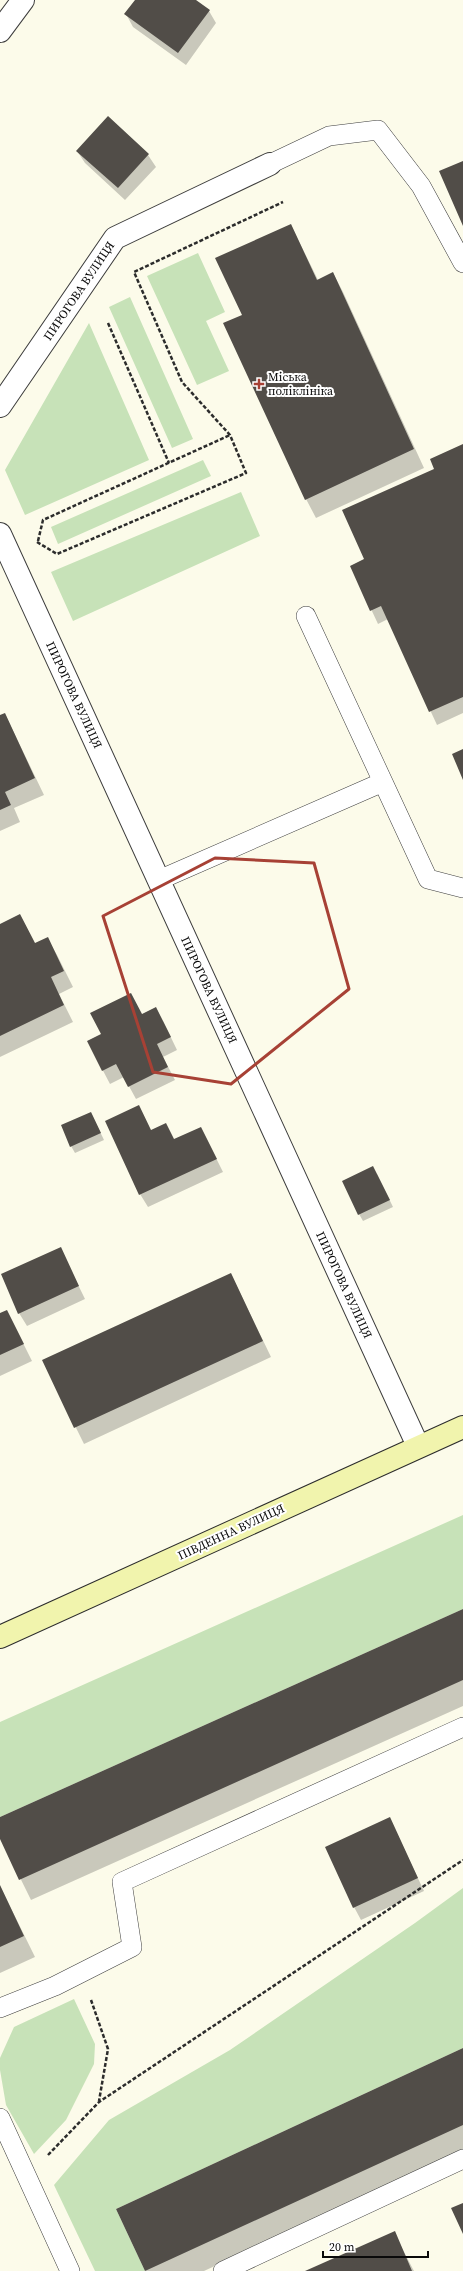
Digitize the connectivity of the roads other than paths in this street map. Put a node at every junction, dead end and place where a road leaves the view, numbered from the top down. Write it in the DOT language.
graph roads {
  1 [pos="23,0"];
  2 [pos="0,31"];
  3 [pos="270,164"];
  4 [pos="463,263"];
  5 [pos="0,406"];
  6 [pos="0,534"];
  7 [pos="306,616"];
  8 [pos="383,782"];
  9 [pos="159,880"];
  10 [pos="463,888"];
  11 [pos="463,1427"];
  12 [pos="418,1446"];
  13 [pos="0,1637"];
  14 [pos="463,1727"];
  15 [pos="0,2008"];
  16 [pos="0,2118"];
  17 [pos="463,2159"];
  18 [pos="70,2271"];
  19 [pos="223,2271"];
  1 -- 2 [label="street"];
  3 -- 4 [label="lane"];
  3 -- 5 [label="street, ПИРОГОВА ВУЛИЦЯ"];
  6 -- 9 [label="street, ПИРОГОВА ВУЛИЦЯ"];
  7 -- 8 [label="lane"];
  8 -- 9 [label="lane"];
  8 -- 10 [label="lane"];
  9 -- 12 [label="street, ПИРОГОВА ВУЛИЦЯ"];
  11 -- 12 [label="street, ПІВДЕННА ВУЛИЦЯ"];
  12 -- 13 [label="street, ПІВДЕННА ВУЛИЦЯ"];
  14 -- 15 [label="lane"];
  16 -- 18 [label="lane"];
  17 -- 19 [label="lane"];
}
